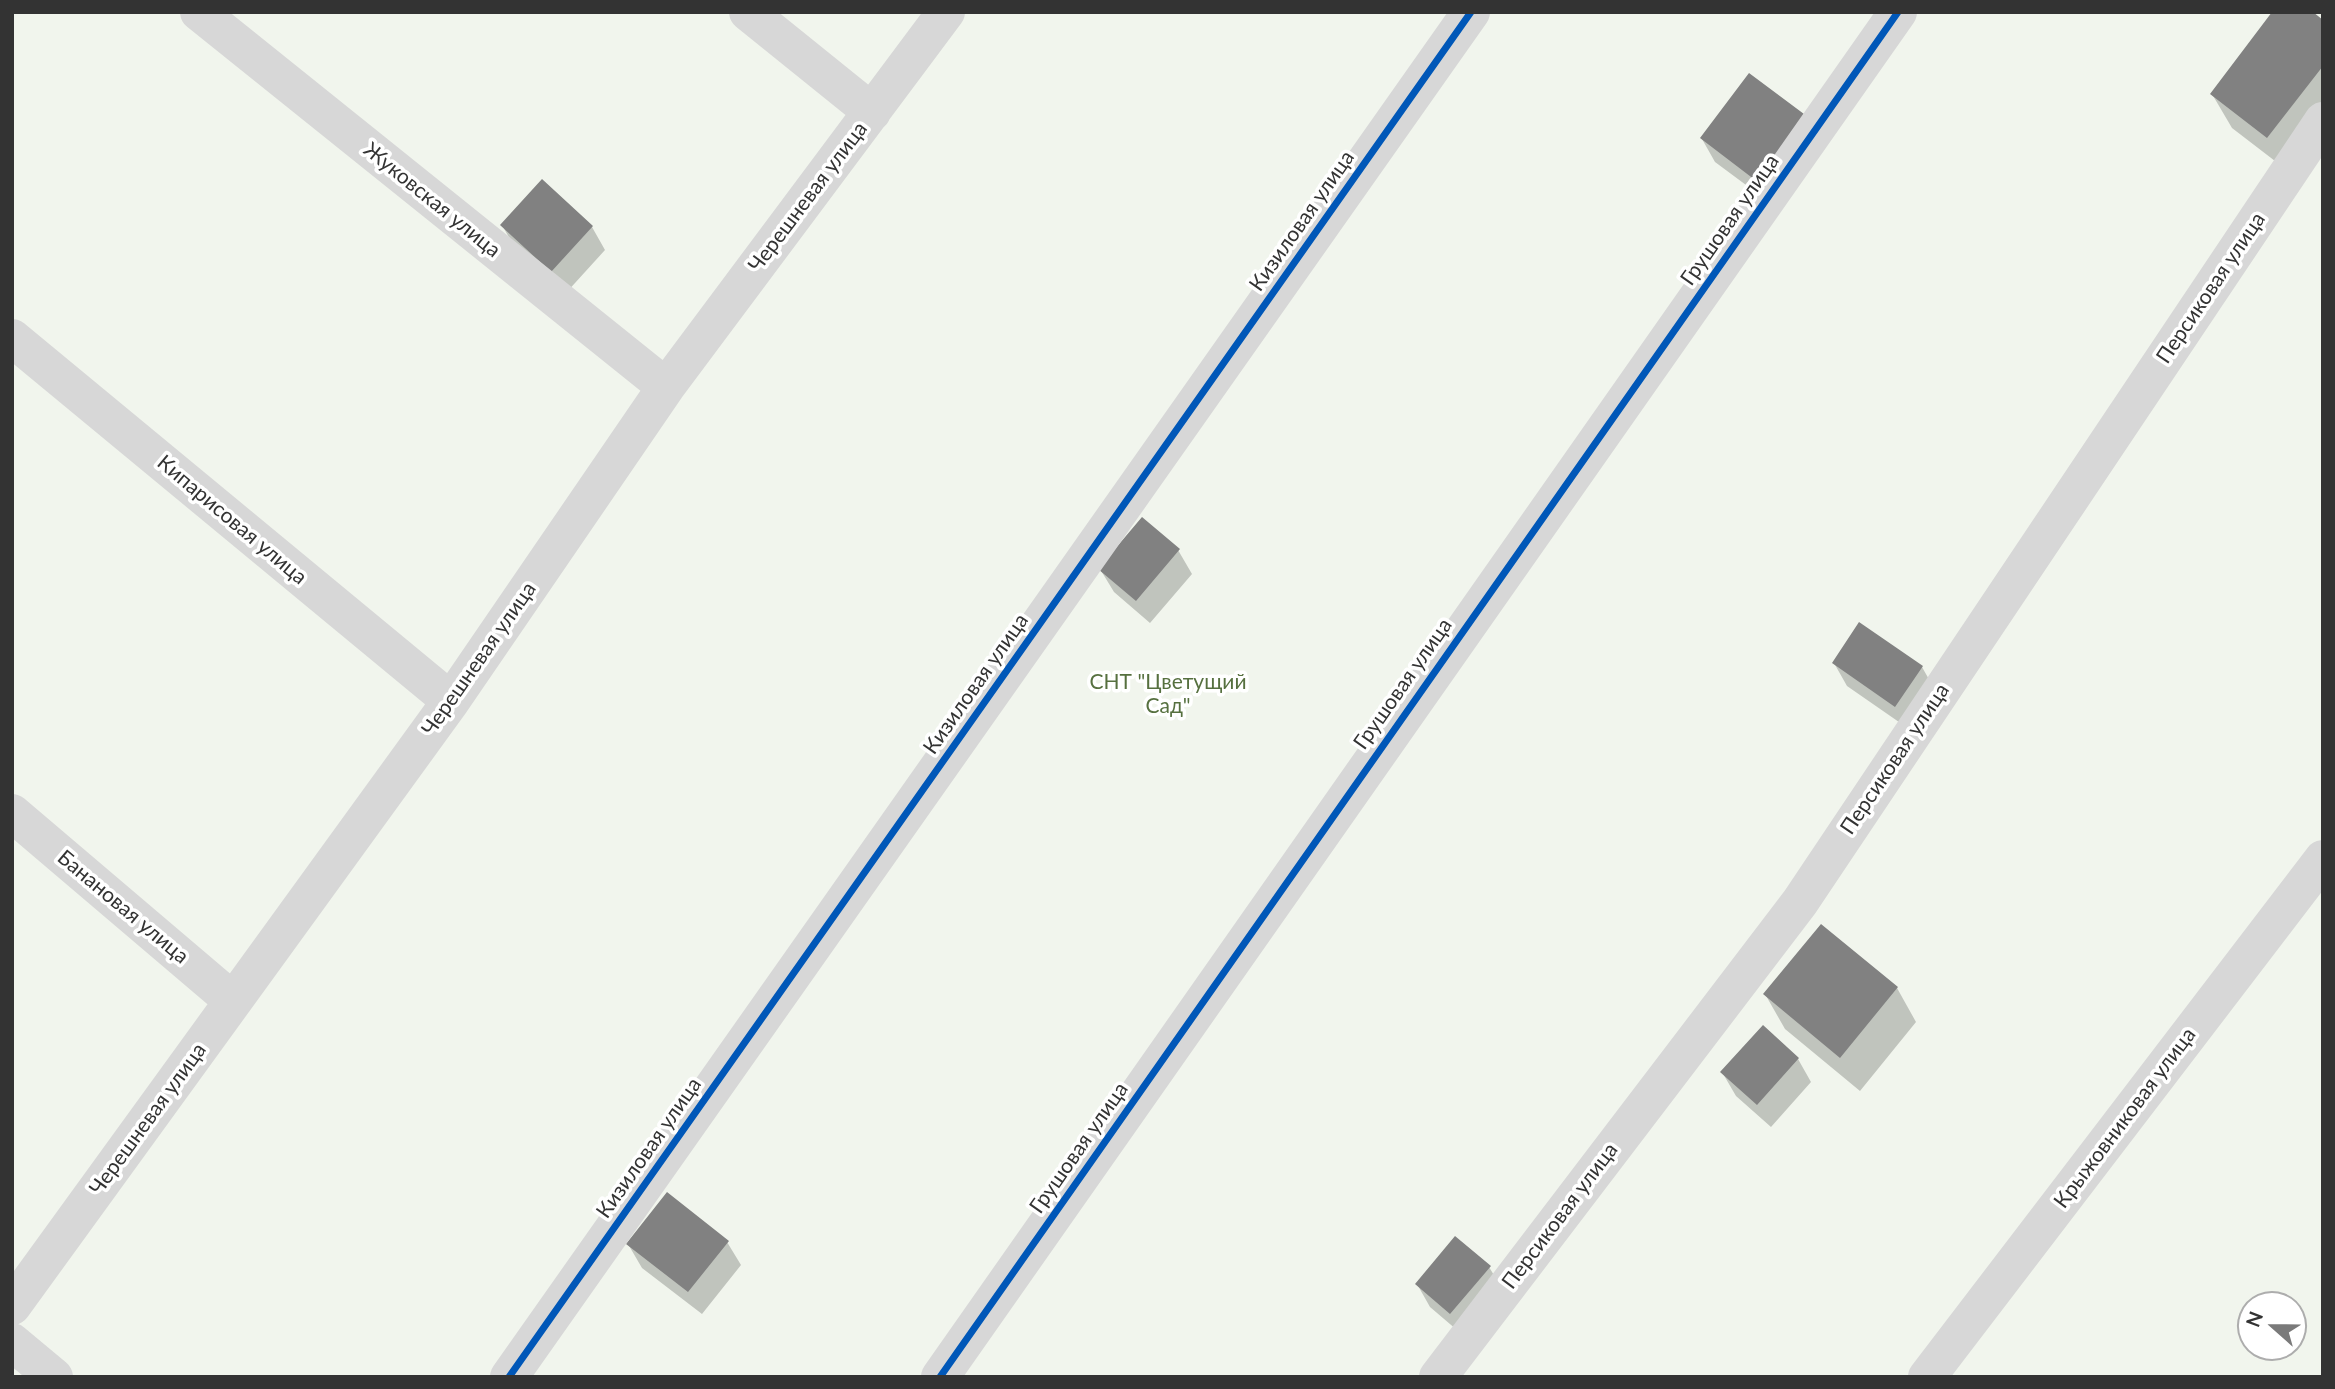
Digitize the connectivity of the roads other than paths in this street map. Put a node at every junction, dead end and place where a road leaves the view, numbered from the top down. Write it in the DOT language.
graph roads {
  1 [pos="199,12"];
  2 [pos="748,12"];
  3 [pos="946,12"];
  4 [pos="1471,12"];
  5 [pos="1898,12"];
  6 [pos="872,112"];
  7 [pos="2323,121"];
  8 [pos="12,338"];
  9 [pos="666,387"];
  10 [pos="451,701"];
  11 [pos="12,813"];
  12 [pos="2323,859"];
  13 [pos="233,1001"];
  14 [pos="12,1306"];
  15 [pos="12,1342"];
  16 [pos="54,1377"];
  17 [pos="509,1377"];
  18 [pos="940,1377"];
  19 [pos="1438,1377"];
  20 [pos="1927,1377"];
  1 -- 9 [label="street, Жуковская улица"];
  2 -- 6 [label="street"];
  3 -- 6 [label="street, Черешневая улица"];
  4 -- 17 [label="street, Кизиловая улица"];
  5 -- 18 [label="street, Грушовая улица"];
  6 -- 9 [label="street, Черешневая улица"];
  7 -- 19 [label="street, Персиковая улица"];
  8 -- 10 [label="street, Кипарисовая улица"];
  9 -- 10 [label="street, Черешневая улица"];
  10 -- 13 [label="street, Черешневая улица"];
  11 -- 13 [label="street, Банановая улица"];
  12 -- 20 [label="street, Крыжовниковая улица"];
  13 -- 14 [label="street, Черешневая улица"];
  15 -- 16 [label="street"];
}
